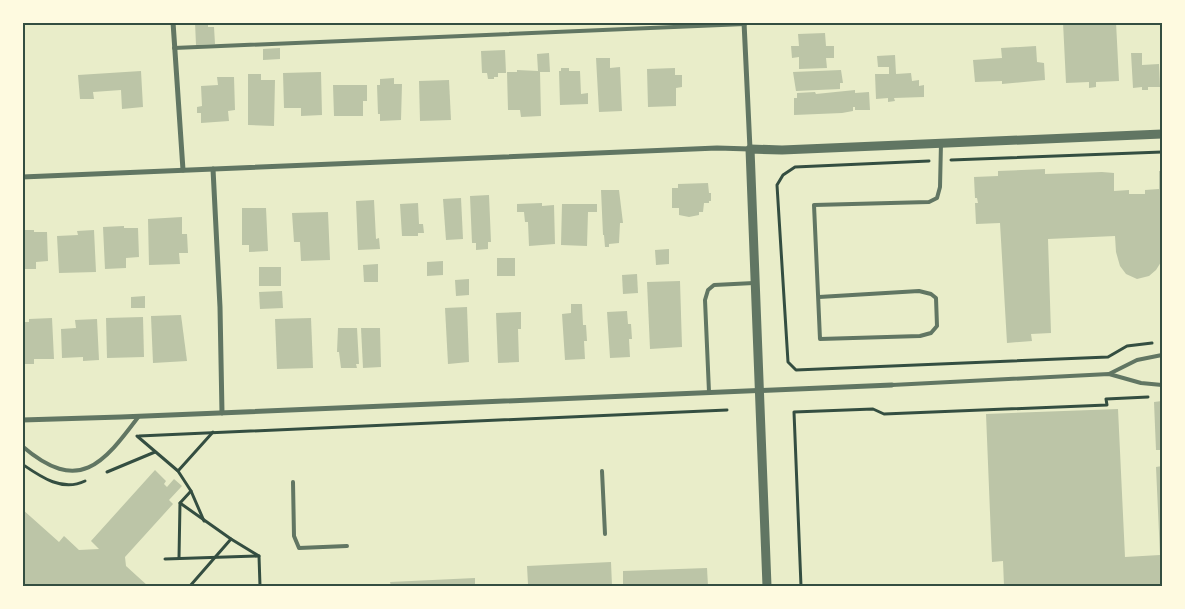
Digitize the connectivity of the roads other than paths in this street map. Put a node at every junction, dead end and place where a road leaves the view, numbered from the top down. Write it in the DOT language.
graph roads {
  1 [pos="173,22"];
  2 [pos="744,23"];
  3 [pos="174,48"];
  4 [pos="1162,134"];
  5 [pos="940,143"];
  6 [pos="750,149"];
  7 [pos="213,169"];
  8 [pos="183,170"];
  9 [pos="22,177"];
  10 [pos="755,283"];
  11 [pos="819,297"];
  12 [pos="1162,355"];
  13 [pos="1109,374"];
  14 [pos="892,384"];
  15 [pos="1162,386"];
  16 [pos="759,390"];
  17 [pos="709,392"];
  18 [pos="222,413"];
  19 [pos="139,416"];
  20 [pos="22,420"];
  21 [pos="22,446"];
  22 [pos="602,472"];
  23 [pos="293,482"];
  24 [pos="605,534"];
  25 [pos="347,546"];
  26 [pos="767,586"];
  1 -- 3 [label="street"];
  2 -- 3 [label="lane"];
  2 -- 6 [label="street"];
  3 -- 8 [label="street"];
  4 -- 5 [label="street"];
  5 -- 6 [label="street"];
  5 -- 11 [label="lane"];
  6 -- 7 [label="street"];
  6 -- 10 [label="street"];
  7 -- 8 [label="street"];
  7 -- 18 [label="street"];
  8 -- 9 [label="street"];
  10 -- 16 [label="street"];
  10 -- 17 [label="lane"];
  11 -- 11 [label="lane"];
  12 -- 13 [label="lane"];
  13 -- 14 [label="lane"];
  13 -- 15 [label="lane"];
  14 -- 16 [label="street"];
  16 -- 17 [label="street"];
  16 -- 26 [label="street"];
  17 -- 18 [label="street"];
  18 -- 19 [label="street"];
  19 -- 20 [label="street"];
  19 -- 21 [label="lane"];
  22 -- 24 [label="lane"];
  23 -- 25 [label="lane"];
}
